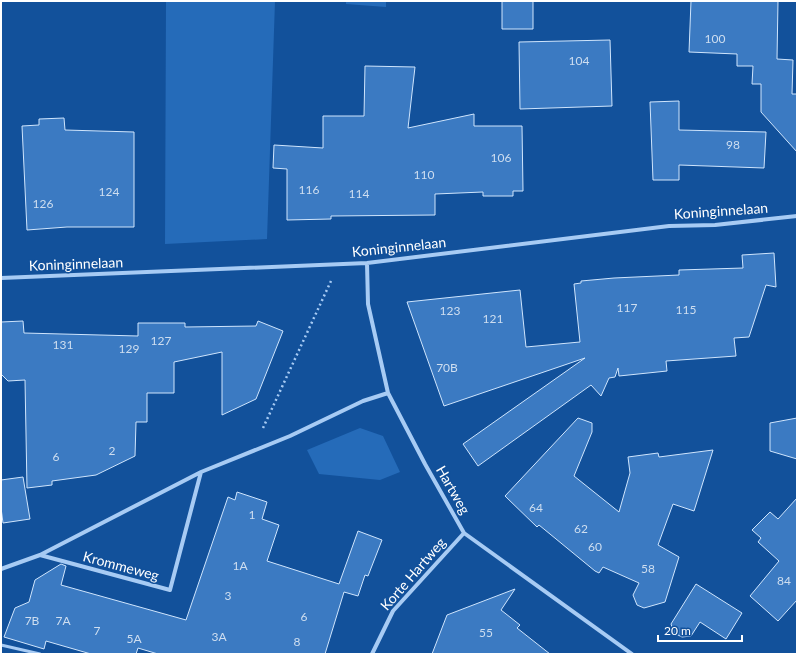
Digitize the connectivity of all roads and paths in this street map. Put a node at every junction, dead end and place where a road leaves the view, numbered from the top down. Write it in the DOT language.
graph roads {
  1 [pos="797,216"];
  2 [pos="367,263"];
  3 [pos="339,264"];
  4 [pos="1,278"];
  5 [pos="388,393"];
  6 [pos="252,451"];
  7 [pos="201,472"];
  8 [pos="464,533"];
  9 [pos="40,555"];
  10 [pos="1,569"];
  11 [pos="1,645"];
  12 [pos="40,654"];
  13 [pos="372,654"];
  14 [pos="632,654"];
  1 -- 2 [label="street, Koninginnelaan"];
  2 -- 3 [label="street, Koninginnelaan"];
  2 -- 5 [label="street, Hartweg"];
  3 -- 4 [label="street, Koninginnelaan"];
  3 -- 6 [label="path"];
  5 -- 6 [label="street, Krommeweg"];
  5 -- 8 [label="street, Hartweg"];
  6 -- 7 [label="street, Krommeweg"];
  7 -- 9 [label="street, Krommeweg"];
  7 -- 9 [label="street, Krommeweg"];
  8 -- 13 [label="street, Korte Hartweg"];
  8 -- 14 [label="street, Hartweg"];
  9 -- 10 [label="street, Krommeweg"];
  11 -- 12 [label="lane"];
}
